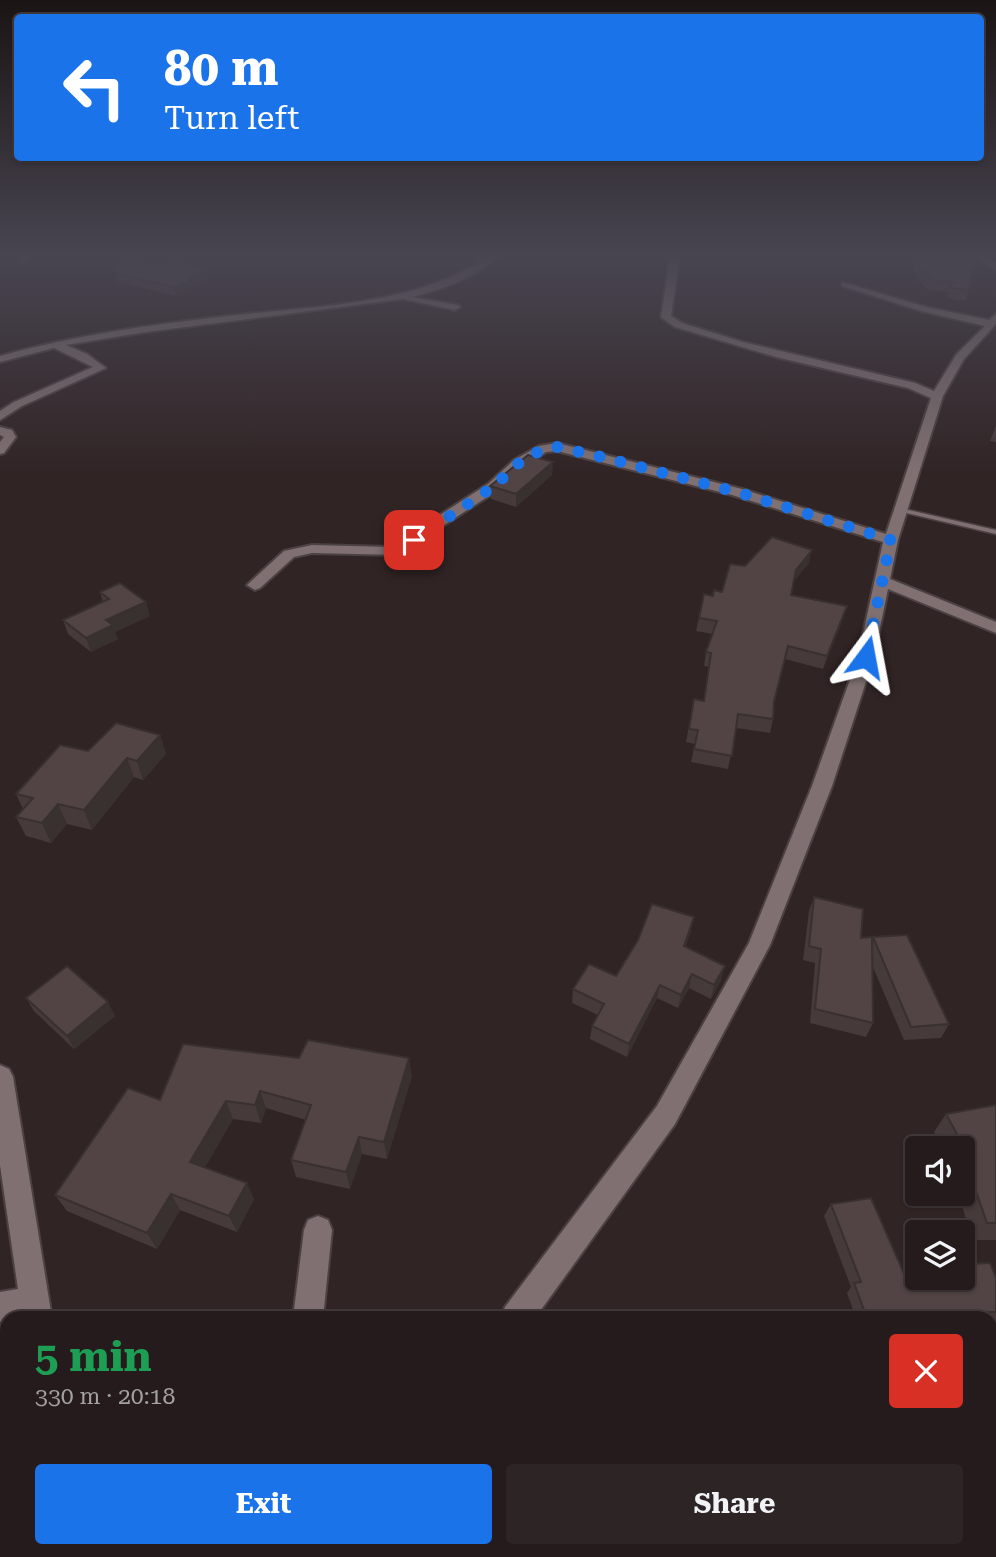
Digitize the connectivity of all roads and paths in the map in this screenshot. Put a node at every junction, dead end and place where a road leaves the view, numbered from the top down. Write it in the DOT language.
graph roads {
  1 [pos="177,328"];
  2 [pos="684,328"];
  3 [pos="992,328"];
  4 [pos="55,345"];
  5 [pos="0,359"];
  6 [pos="937,397"];
  7 [pos="0,416"];
  8 [pos="0,431"];
  9 [pos="0,450"];
  10 [pos="900,510"];
  11 [pos="996,532"];
  12 [pos="891,540"];
  13 [pos="884,582"];
  14 [pos="255,585"];
  15 [pos="996,628"];
  16 [pos="0,1077"];
  17 [pos="318,1230"];
  18 [pos="0,1307"];
  19 [pos="35,1310"];
  20 [pos="309,1311"];
  21 [pos="521,1311"];
  1 -- 4 [label="street"];
  2 -- 6 [label="street"];
  3 -- 6 [label="street"];
  4 -- 5 [label="street"];
  4 -- 7 [label="street"];
  6 -- 10 [label="street"];
  8 -- 9 [label="street"];
  10 -- 11 [label="lane"];
  10 -- 12 [label="street"];
  12 -- 13 [label="street"];
  12 -- 14 [label="street"];
  13 -- 15 [label="street"];
  13 -- 21 [label="street"];
  16 -- 19 [label="street"];
  17 -- 20 [label="street"];
  18 -- 19 [label="street"];
}
